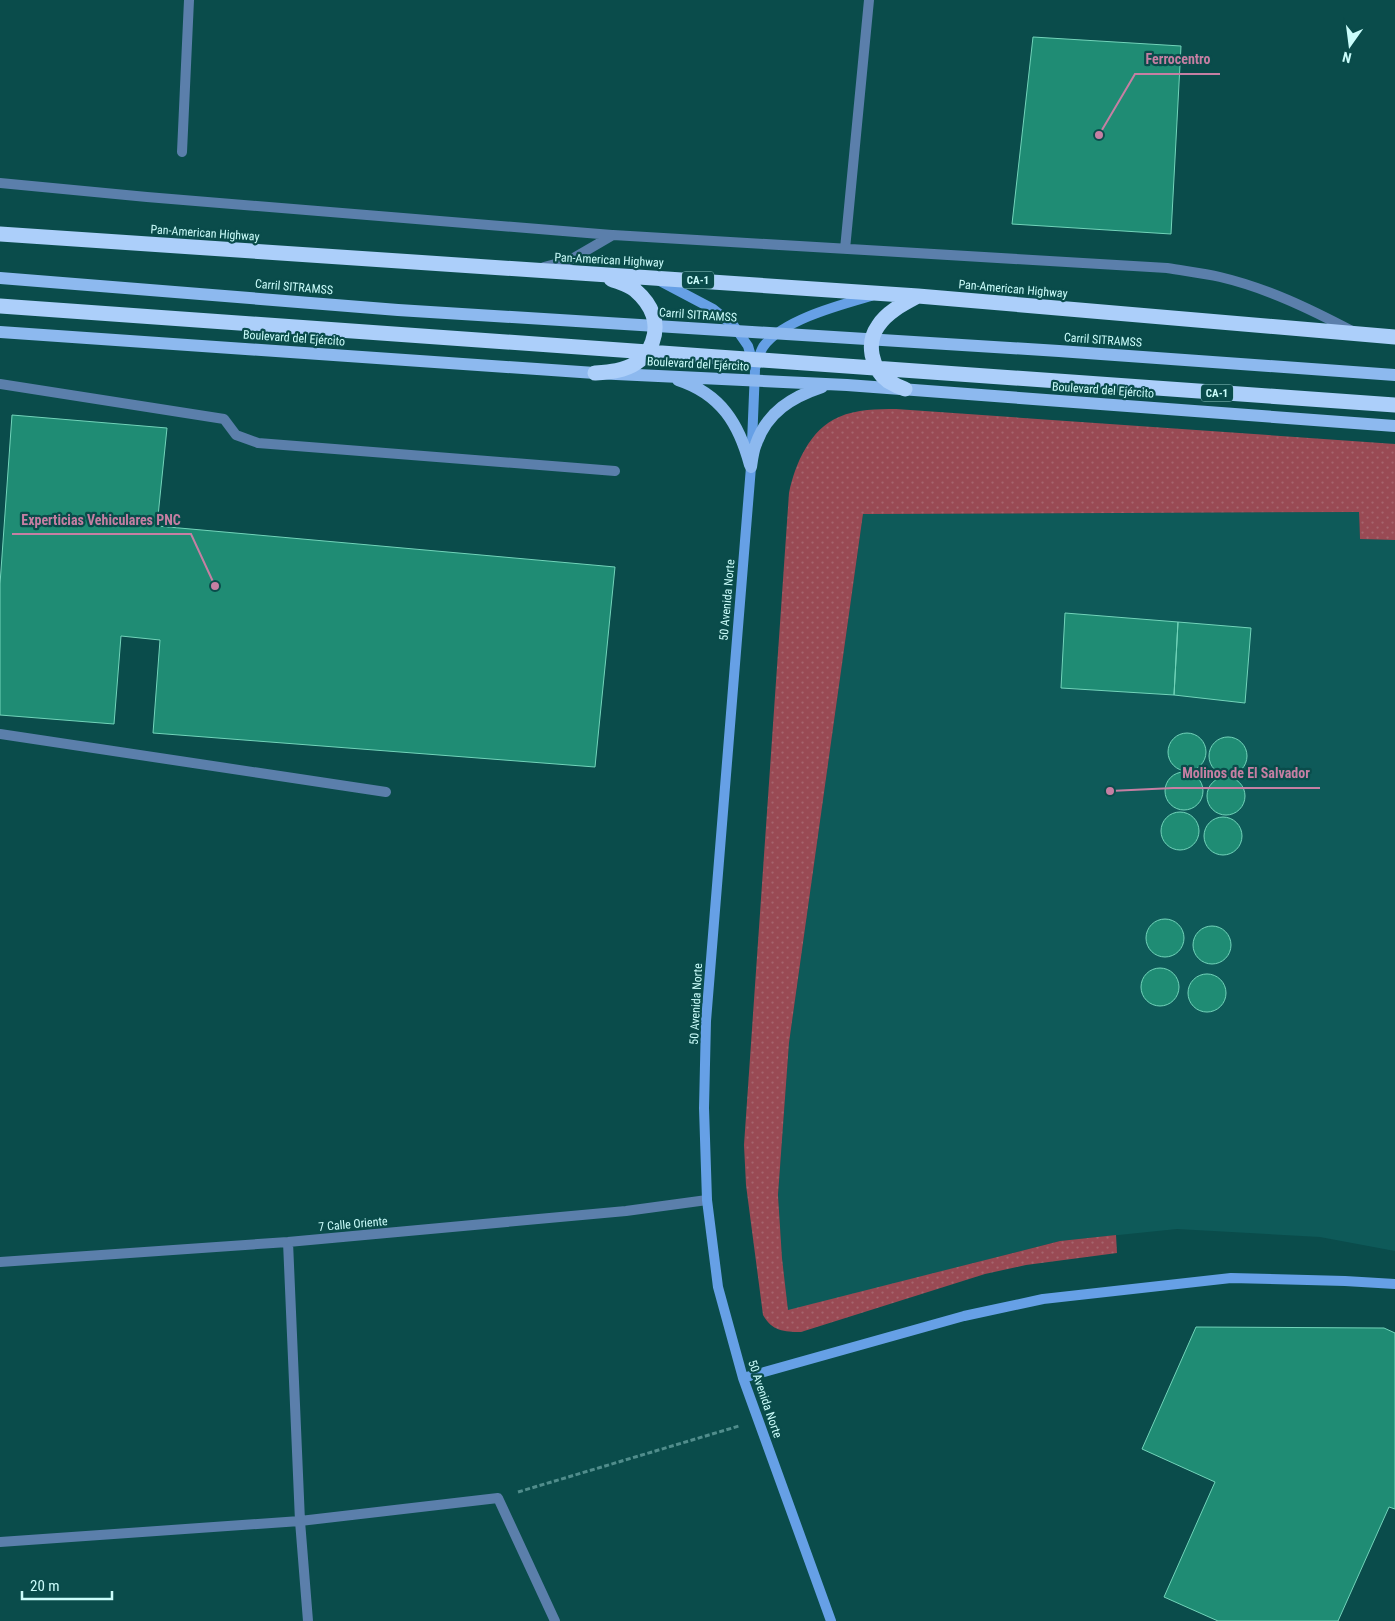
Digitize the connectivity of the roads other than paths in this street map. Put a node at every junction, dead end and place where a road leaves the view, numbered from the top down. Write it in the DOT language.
graph roads {
  1 [pos="190,0"];
  2 [pos="869,0"];
  3 [pos="182,152"];
  4 [pos="0,183"];
  5 [pos="0,234"];
  6 [pos="613,235"];
  7 [pos="845,249"];
  8 [pos="528,271"];
  9 [pos="597,274"];
  10 [pos="652,277"];
  11 [pos="0,278"];
  12 [pos="879,293"];
  13 [pos="918,296"];
  14 [pos="0,306"];
  15 [pos="0,332"];
  16 [pos="1355,333"];
  17 [pos="1395,336"];
  18 [pos="648,351"];
  19 [pos="755,367"];
  20 [pos="877,368"];
  21 [pos="595,373"];
  22 [pos="1395,375"];
  23 [pos="666,376"];
  24 [pos="0,384"];
  25 [pos="847,385"];
  26 [pos="905,389"];
  27 [pos="1395,405"];
  28 [pos="1395,426"];
  29 [pos="751,467"];
  30 [pos="614,472"];
  31 [pos="0,734"];
  32 [pos="386,792"];
  33 [pos="707,1200"];
  34 [pos="288,1242"];
  35 [pos="0,1262"];
  36 [pos="1395,1284"];
  37 [pos="743,1378"];
  38 [pos="300,1521"];
  39 [pos="0,1542"];
  40 [pos="308,1621"];
  41 [pos="556,1621"];
  42 [pos="831,1621"];
  1 -- 3 [label="street"];
  2 -- 7 [label="street"];
  4 -- 6 [label="street"];
  5 -- 8 [label="highway, Pan-American Highway / CA-1"];
  6 -- 7 [label="street"];
  6 -- 8 [label="street"];
  7 -- 16 [label="street"];
  8 -- 9 [label="highway, Pan-American Highway / CA-1"];
  9 -- 10 [label="highway, Pan-American Highway / CA-1"];
  9 -- 18 [label="highway"];
  10 -- 12 [label="highway, Pan-American Highway / CA-1"];
  10 -- 19 [label="street, 50 Avenida Norte"];
  11 -- 22 [label="main road, Carril SITRAMSS"];
  12 -- 13 [label="highway, Pan-American Highway / CA-1"];
  12 -- 19 [label="street, 50 Avenida Norte"];
  13 -- 16 [label="highway, Pan-American Highway / CA-1"];
  13 -- 20 [label="highway"];
  14 -- 18 [label="highway, CA-1"];
  15 -- 21 [label="main road, Boulevard del Ejército"];
  16 -- 17 [label="highway, Pan-American Highway / CA-1"];
  18 -- 19 [label="highway, CA-1"];
  18 -- 21 [label="highway"];
  19 -- 20 [label="highway, CA-1"];
  19 -- 23 [label="main road, Boulevard del Ejército"];
  19 -- 25 [label="main road, Boulevard del Ejército"];
  19 -- 29 [label="street, 50 Avenida Norte"];
  20 -- 26 [label="highway"];
  20 -- 27 [label="highway, CA-1"];
  21 -- 23 [label="main road, Boulevard del Ejército"];
  23 -- 29 [label="main road"];
  24 -- 30 [label="street"];
  25 -- 26 [label="main road, Boulevard del Ejército"];
  25 -- 29 [label="main road"];
  26 -- 28 [label="main road, Boulevard del Ejército"];
  29 -- 33 [label="street, 50 Avenida Norte"];
  31 -- 32 [label="street"];
  33 -- 34 [label="street, 7 Calle Oriente"];
  33 -- 37 [label="street, 50 Avenida Norte"];
  34 -- 35 [label="street, 7 Calle Oriente"];
  34 -- 38 [label="street"];
  36 -- 37 [label="street"];
  37 -- 42 [label="street, 50 Avenida Norte"];
  38 -- 39 [label="street"];
  38 -- 40 [label="street"];
  38 -- 41 [label="street"];
}
